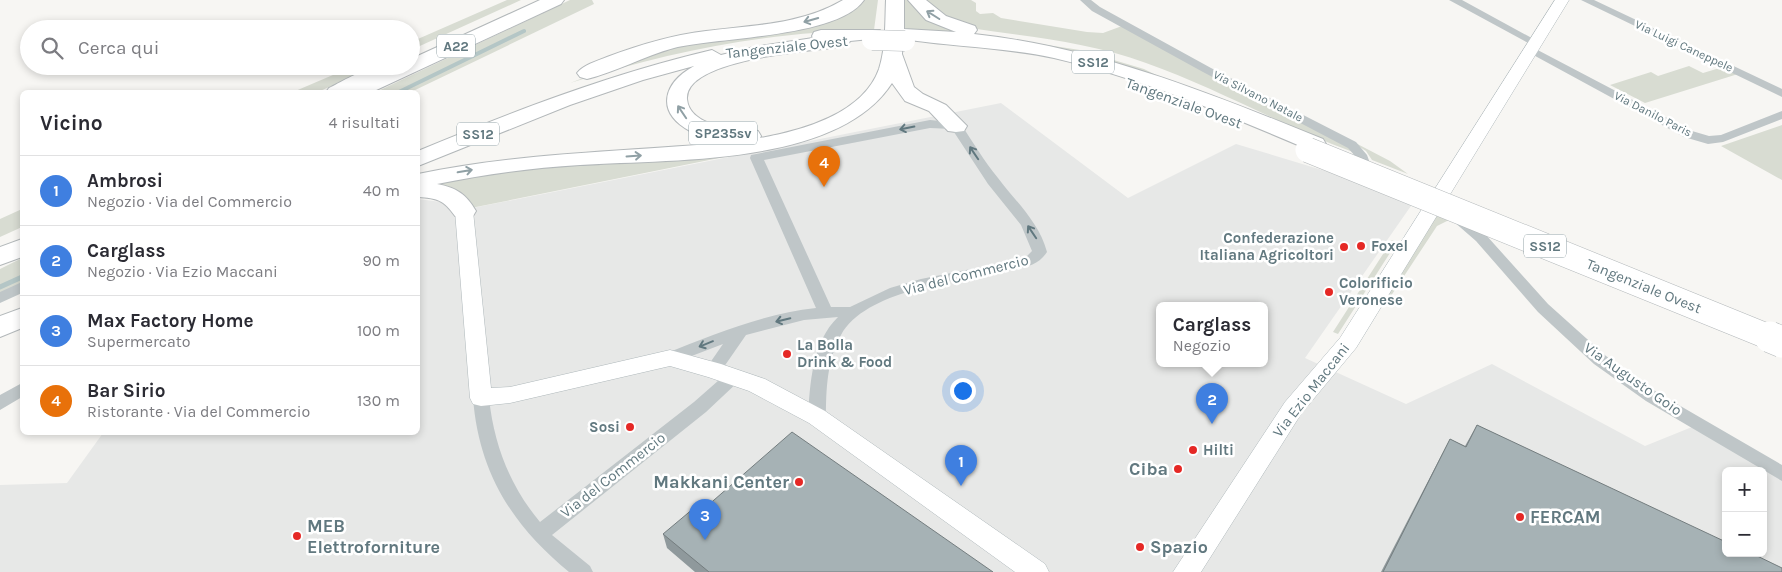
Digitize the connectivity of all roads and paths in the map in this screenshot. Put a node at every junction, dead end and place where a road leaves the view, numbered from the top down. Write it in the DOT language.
graph roads {
  1 [pos="538,0"];
  2 [pos="555,0"];
  3 [pos="855,0"];
  4 [pos="884,0"];
  5 [pos="895,0"];
  6 [pos="917,0"];
  7 [pos="1085,0"];
  8 [pos="1454,0"];
  9 [pos="1563,0"];
  10 [pos="1586,0"];
  11 [pos="873,37"];
  12 [pos="840,41"];
  13 [pos="901,43"];
  14 [pos="1532,45"];
  15 [pos="420,54"];
  16 [pos="420,63"];
  17 [pos="373,75"];
  18 [pos="394,75"];
  19 [pos="340,90"];
  20 [pos="361,90"];
  21 [pos="1782,93"];
  22 [pos="520,104"];
  23 [pos="1782,115"];
  24 [pos="956,126"];
  25 [pos="1271,126"];
  26 [pos="420,147"];
  27 [pos="1312,147"];
  28 [pos="420,159"];
  29 [pos="420,181"];
  30 [pos="420,190"];
  31 [pos="1425,204"];
  32 [pos="464,211"];
  33 [pos="20,235"];
  34 [pos="0,244"];
  35 [pos="20,248"];
  36 [pos="0,258"];
  37 [pos="20,288"];
  38 [pos="0,298"];
  39 [pos="825,310"];
  40 [pos="850,312"];
  41 [pos="20,319"];
  42 [pos="0,327"];
  43 [pos="20,330"];
  44 [pos="742,330"];
  45 [pos="1782,331"];
  46 [pos="0,339"];
  47 [pos="1782,342"];
  48 [pos="670,358"];
  49 [pos="723,374"];
  50 [pos="20,390"];
  51 [pos="481,398"];
  52 [pos="0,404"];
  53 [pos="817,417"];
  54 [pos="1782,474"];
  55 [pos="539,534"];
  56 [pos="582,572"];
  57 [pos="1036,572"];
  58 [pos="1186,572"];
  1 -- 15 [label="highway, A22"];
  2 -- 16 [label="highway, A22"];
  3 -- 22 [label="highway, one-way"];
  4 -- 12 [label="highway, SP235sv, one-way"];
  5 -- 13 [label="highway, SP235sv"];
  25 -- 6 [label="highway, one-way"];
  7 -- 31 [label="street, Via Silvano Natale"];
  8 -- 14 [label="street"];
  9 -- 14 [label="street"];
  10 -- 21 [label="street, Via Luigi Caneppele"];
  11 -- 12 [label="highway, Tangenziale Ovest / SS12"];
  11 -- 13 [label="highway, Tangenziale Ovest / SS12, bridge"];
  11 -- 22 [label="highway, Tangenziale Ovest / SS12"];
  12 -- 28 [label="highway, Tangenziale Ovest / SS12"];
  13 -- 24 [label="highway"];
  13 -- 25 [label="highway, Tangenziale Ovest / SS12"];
  13 -- 27 [label="highway, Tangenziale Ovest / SS12"];
  29 -- 13 [label="highway, SP235sv, one-way"];
  14 -- 23 [label="street, Via Danilo Paris"];
  14 -- 31 [label="street"];
  17 -- 19 [label="highway"];
  18 -- 20 [label="highway, A22"];
  22 -- 26 [label="highway, Tangenziale Ovest / SS12"];
  24 -- 39 [label="street, one-way"];
  40 -- 24 [label="street, Via del Commercio, one-way"];
  25 -- 27 [label="highway, Tangenziale Ovest / SS12"];
  27 -- 45 [label="highway, Tangenziale Ovest / SS12"];
  27 -- 47 [label="highway, Tangenziale Ovest / SS12, bridge"];
  30 -- 32 [label="highway"];
  31 -- 54 [label="street, Via Augusto Goio"];
  31 -- 58 [label="street, Via Ezio Maccani"];
  32 -- 51 [label="street"];
  33 -- 34 [label="highway"];
  35 -- 36 [label="highway"];
  37 -- 38 [label="street"];
  39 -- 40 [label="street"];
  39 -- 44 [label="street, one-way"];
  40 -- 53 [label="street, Via del Commercio"];
  41 -- 42 [label="highway"];
  43 -- 46 [label="highway"];
  44 -- 48 [label="street, one-way"];
  44 -- 49 [label="street, Via del Commercio"];
  48 -- 49 [label="street"];
  48 -- 51 [label="street"];
  49 -- 53 [label="street"];
  49 -- 55 [label="street, Via del Commercio"];
  50 -- 52 [label="street"];
  51 -- 55 [label="street"];
  53 -- 57 [label="street"];
  55 -- 56 [label="street"];
}
